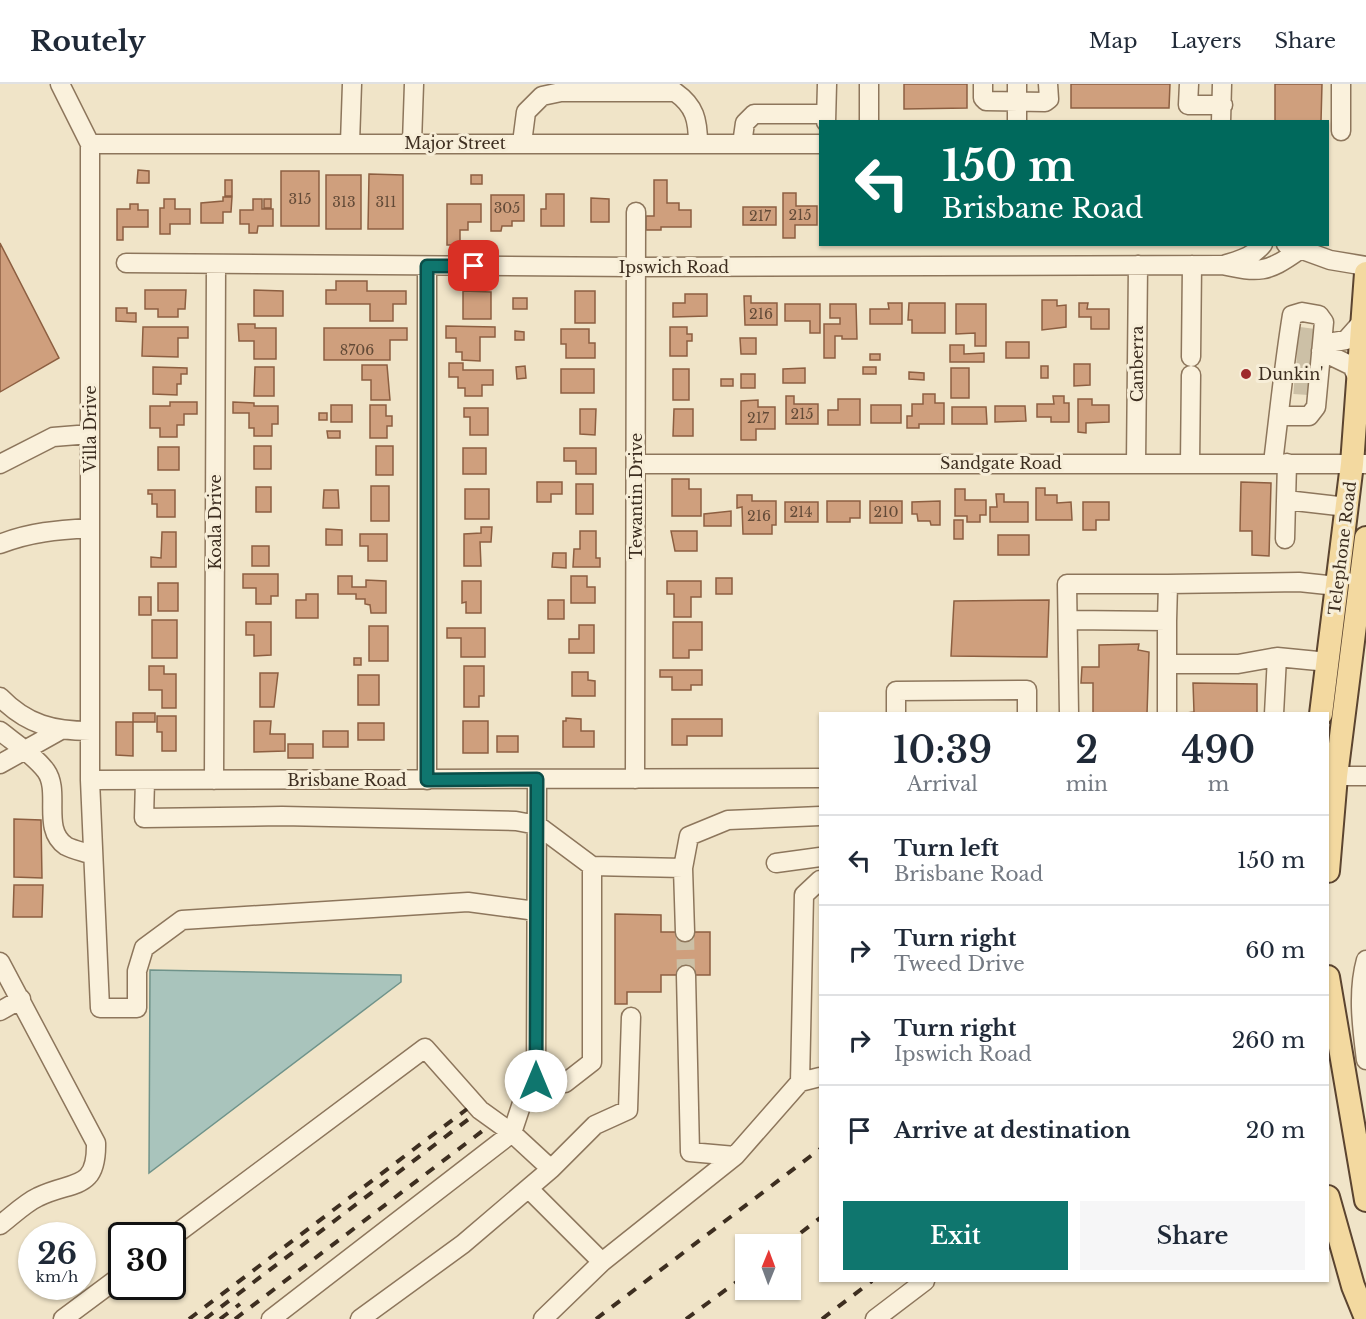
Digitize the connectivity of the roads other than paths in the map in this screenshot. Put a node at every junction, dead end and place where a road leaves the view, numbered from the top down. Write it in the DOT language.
graph roads {
  1 [pos="60,84"];
  2 [pos="352,84"];
  3 [pos="414,84"];
  4 [pos="827,84"];
  5 [pos="869,84"];
  6 [pos="983,84"];
  7 [pos="1048,84"];
  8 [pos="1189,84"];
  9 [pos="1222,84"];
  10 [pos="1341,84"];
  11 [pos="1017,93"];
  12 [pos="1222,113"];
  13 [pos="826,118"];
  14 [pos="869,120"];
  15 [pos="1017,120"];
  16 [pos="1341,131"];
  17 [pos="350,143"];
  18 [pos="412,143"];
  19 [pos="522,143"];
  20 [pos="90,144"];
  21 [pos="698,144"];
  22 [pos="742,144"];
  23 [pos="819,144"];
  24 [pos="636,212"];
  25 [pos="1262,246"];
  26 [pos="1292,248"];
  27 [pos="126,263"];
  28 [pos="216,264"];
  29 [pos="1138,265"];
  30 [pos="1192,265"];
  31 [pos="1222,265"];
  32 [pos="427,266"];
  33 [pos="1366,266"];
  34 [pos="636,267"];
  35 [pos="1366,273"];
  36 [pos="1362,322"];
  37 [pos="1305,360"];
  38 [pos="1358,379"];
  39 [pos="1279,416"];
  40 [pos="90,434"];
  41 [pos="1136,463"];
  42 [pos="1190,463"];
  43 [pos="1280,463"];
  44 [pos="0,464"];
  45 [pos="636,464"];
  46 [pos="1359,464"];
  47 [pos="1286,500"];
  48 [pos="1347,507"];
  49 [pos="90,528"];
  50 [pos="1366,538"];
  51 [pos="1285,539"];
  52 [pos="0,544"];
  53 [pos="1168,584"];
  54 [pos="1337,586"];
  55 [pos="1069,620"];
  56 [pos="1167,621"];
  57 [pos="1277,657"];
  58 [pos="1328,662"];
  59 [pos="1167,664"];
  60 [pos="0,697"];
  61 [pos="896,712"];
  62 [pos="1027,712"];
  63 [pos="1069,712"];
  64 [pos="1167,712"];
  65 [pos="1274,712"];
  66 [pos="1321,712"];
  67 [pos="0,731"];
  68 [pos="59,731"];
  69 [pos="90,731"];
  70 [pos="24,752"];
  71 [pos="0,764"];
  72 [pos="1332,776"];
  73 [pos="1366,776"];
  74 [pos="819,778"];
  75 [pos="537,779"];
  76 [pos="635,779"];
  77 [pos="90,780"];
  78 [pos="145,780"];
  79 [pos="214,780"];
  80 [pos="427,780"];
  81 [pos="819,816"];
  82 [pos="537,825"];
  83 [pos="1329,847"];
  84 [pos="93,855"];
  85 [pos="819,857"];
  86 [pos="776,863"];
  87 [pos="592,866"];
  88 [pos="683,868"];
  89 [pos="819,881"];
  90 [pos="536,911"];
  91 [pos="686,932"];
  92 [pos="1366,960"];
  93 [pos="0,962"];
  94 [pos="686,975"];
  95 [pos="1329,982"];
  96 [pos="21,999"];
  97 [pos="0,1011"];
  98 [pos="630,1017"];
  99 [pos="1366,1060"];
  100 [pos="819,1077"];
  101 [pos="536,1081"];
  102 [pos="800,1082"];
  103 [pos="512,1133"];
  104 [pos="735,1156"];
  105 [pos="551,1169"];
  106 [pos="529,1189"];
  107 [pos="1366,1200"];
  108 [pos="1329,1201"];
  109 [pos="0,1225"];
  110 [pos="186,1227"];
  111 [pos="602,1262"];
  112 [pos="924,1282"];
  113 [pos="108,1285"];
  114 [pos="1366,1318"];
  115 [pos="63,1319"];
  116 [pos="271,1319"];
  117 [pos="360,1319"];
  118 [pos="543,1319"];
  119 [pos="874,1319"];
  1 -- 20 [label="street, Villa Drive"];
  2 -- 17 [label="street"];
  3 -- 18 [label="street"];
  4 -- 13 [label="street"];
  5 -- 14 [label="street"];
  6 -- 11 [label="street"];
  7 -- 11 [label="street"];
  8 -- 12 [label="street"];
  9 -- 12 [label="street"];
  10 -- 16 [label="street"];
  11 -- 15 [label="street"];
  13 -- 22 [label="street"];
  17 -- 18 [label="street, Major Street"];
  17 -- 20 [label="street, Major Street"];
  18 -- 19 [label="street, Major Street"];
  19 -- 21 [label="street, Major Street"];
  19 -- 21 [label="street"];
  20 -- 40 [label="street, Villa Drive"];
  21 -- 22 [label="street, Major Street"];
  22 -- 23 [label="street, Major Street"];
  24 -- 34 [label="street, Tewantin Drive"];
  25 -- 31 [label="street, Ipswich Road"];
  26 -- 31 [label="street, Ipswich Road"];
  26 -- 33 [label="street"];
  27 -- 28 [label="street, Ipswich Road"];
  28 -- 32 [label="street, Ipswich Road"];
  28 -- 79 [label="street, Koala Drive"];
  29 -- 30 [label="street, Ipswich Road"];
  29 -- 34 [label="street, Ipswich Road"];
  29 -- 41 [label="street, Canberra"];
  30 -- 31 [label="street, Ipswich Road"];
  30 -- 42 [label="street"];
  32 -- 34 [label="street, Ipswich Road"];
  32 -- 80 [label="street"];
  34 -- 45 [label="street, Tewantin Drive"];
  35 -- 36 [label="main road, Telephone Road"];
  36 -- 37 [label="street"];
  36 -- 38 [label="main road, Telephone Road"];
  37 -- 38 [label="street"];
  37 -- 39 [label="street"];
  37 -- 39 [label="street"];
  38 -- 46 [label="main road, Telephone Road"];
  39 -- 43 [label="street"];
  40 -- 44 [label="street"];
  40 -- 49 [label="street, Villa Drive"];
  41 -- 42 [label="street, Sandgate Road"];
  41 -- 45 [label="street, Sandgate Road"];
  42 -- 43 [label="street, Sandgate Road"];
  43 -- 46 [label="street, Sandgate Road"];
  43 -- 47 [label="street"];
  45 -- 76 [label="street, Tewantin Drive"];
  46 -- 48 [label="main road, Telephone Road"];
  47 -- 48 [label="street"];
  47 -- 51 [label="street"];
  48 -- 54 [label="main road, Telephone Road"];
  49 -- 52 [label="street"];
  49 -- 69 [label="street, Villa Drive"];
  50 -- 72 [label="main road, Telephone Road"];
  53 -- 54 [label="street"];
  53 -- 55 [label="street"];
  53 -- 56 [label="street"];
  54 -- 58 [label="main road, Telephone Road"];
  55 -- 56 [label="street"];
  55 -- 63 [label="street"];
  56 -- 59 [label="street"];
  57 -- 58 [label="street"];
  57 -- 59 [label="street"];
  57 -- 65 [label="street"];
  58 -- 66 [label="main road, Telephone Road"];
  59 -- 64 [label="street"];
  60 -- 68 [label="street"];
  61 -- 62 [label="street"];
  67 -- 70 [label="street"];
  68 -- 69 [label="street"];
  68 -- 70 [label="street"];
  69 -- 77 [label="street, Villa Drive"];
  70 -- 71 [label="street"];
  70 -- 84 [label="street"];
  72 -- 73 [label="street"];
  72 -- 83 [label="main road, Telephone Road"];
  74 -- 76 [label="street, Brisbane Road"];
  75 -- 76 [label="street, Brisbane Road"];
  75 -- 80 [label="street, Brisbane Road"];
  75 -- 82 [label="street"];
  77 -- 78 [label="street, Brisbane Road"];
  77 -- 84 [label="street, Villa Drive"];
  78 -- 79 [label="street, Brisbane Road"];
  78 -- 82 [label="street"];
  79 -- 80 [label="street, Brisbane Road"];
  81 -- 88 [label="street"];
  82 -- 87 [label="street"];
  82 -- 90 [label="street"];
  84 -- 90 [label="street, Villa Drive"];
  85 -- 86 [label="street"];
  87 -- 88 [label="street"];
  87 -- 101 [label="street"];
  88 -- 91 [label="street"];
  89 -- 102 [label="street"];
  90 -- 101 [label="street"];
  92 -- 99 [label="street"];
  93 -- 96 [label="street"];
  94 -- 104 [label="street"];
  95 -- 107 [label="main road"];
  96 -- 97 [label="street"];
  96 -- 109 [label="street"];
  98 -- 105 [label="street"];
  100 -- 102 [label="street"];
  101 -- 103 [label="street"];
  102 -- 104 [label="street"];
  103 -- 105 [label="street"];
  103 -- 110 [label="street"];
  103 -- 116 [label="street"];
  104 -- 111 [label="street"];
  105 -- 106 [label="street"];
  106 -- 111 [label="street"];
  106 -- 117 [label="street"];
  108 -- 114 [label="main road"];
  111 -- 118 [label="street"];
  112 -- 119 [label="street"];
  113 -- 115 [label="street"];
}
